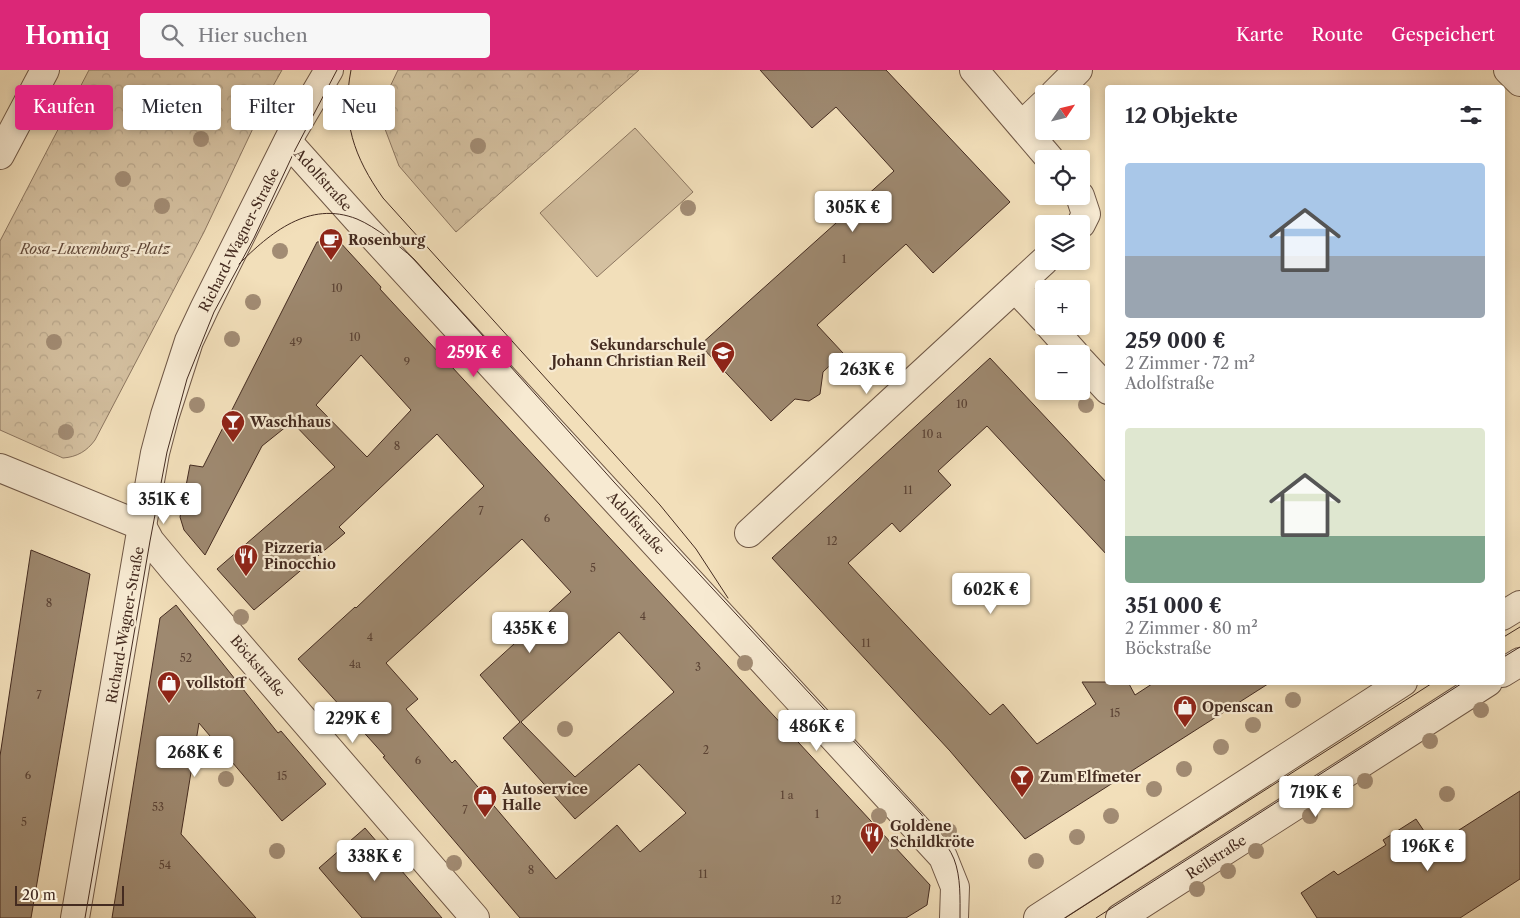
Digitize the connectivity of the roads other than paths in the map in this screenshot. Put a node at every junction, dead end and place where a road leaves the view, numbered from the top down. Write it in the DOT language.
graph roads {
  1 [pos="45,70"];
  2 [pos="329,70"];
  3 [pos="974,70"];
  4 [pos="1078,70"];
  5 [pos="1508,70"];
  6 [pos="1520,82"];
  7 [pos="1063,85"];
  8 [pos="1035,113"];
  9 [pos="1022,125"];
  10 [pos="288,142"];
  11 [pos="1043,150"];
  12 [pos="0,155"];
  13 [pos="1035,269"];
  14 [pos="1015,288"];
  15 [pos="1035,309"];
  16 [pos="1058,335"];
  17 [pos="1067,345"];
  18 [pos="1090,371"];
  19 [pos="1105,387"];
  20 [pos="0,468"];
  21 [pos="142,526"];
  22 [pos="749,533"];
  23 [pos="1520,605"];
  24 [pos="1505,614"];
  25 [pos="1520,662"];
  26 [pos="1505,672"];
  27 [pos="1398,685"];
  28 [pos="1483,685"];
  29 [pos="75,918"];
  30 [pos="476,918"];
  31 [pos="954,918"];
  32 [pos="1038,918"];
  33 [pos="1120,918"];
  1 -- 12 [label="street"];
  2 -- 10 [label="street, Richard-Wagner-Straße"];
  3 -- 9 [label="street"];
  4 -- 7 [label="street"];
  5 -- 6 [label="street"];
  8 -- 9 [label="street"];
  9 -- 11 [label="street"];
  10 -- 21 [label="street, Richard-Wagner-Straße"];
  10 -- 31 [label="street, Adolfstraße"];
  13 -- 14 [label="street"];
  14 -- 15 [label="street"];
  14 -- 22 [label="street"];
  16 -- 17 [label="street"];
  18 -- 19 [label="street"];
  20 -- 21 [label="street"];
  21 -- 29 [label="street, Richard-Wagner-Straße"];
  21 -- 30 [label="street, Böckstraße"];
  23 -- 24 [label="street"];
  25 -- 26 [label="street"];
  27 -- 32 [label="street"];
  28 -- 33 [label="street, Reilstraße"];
}
